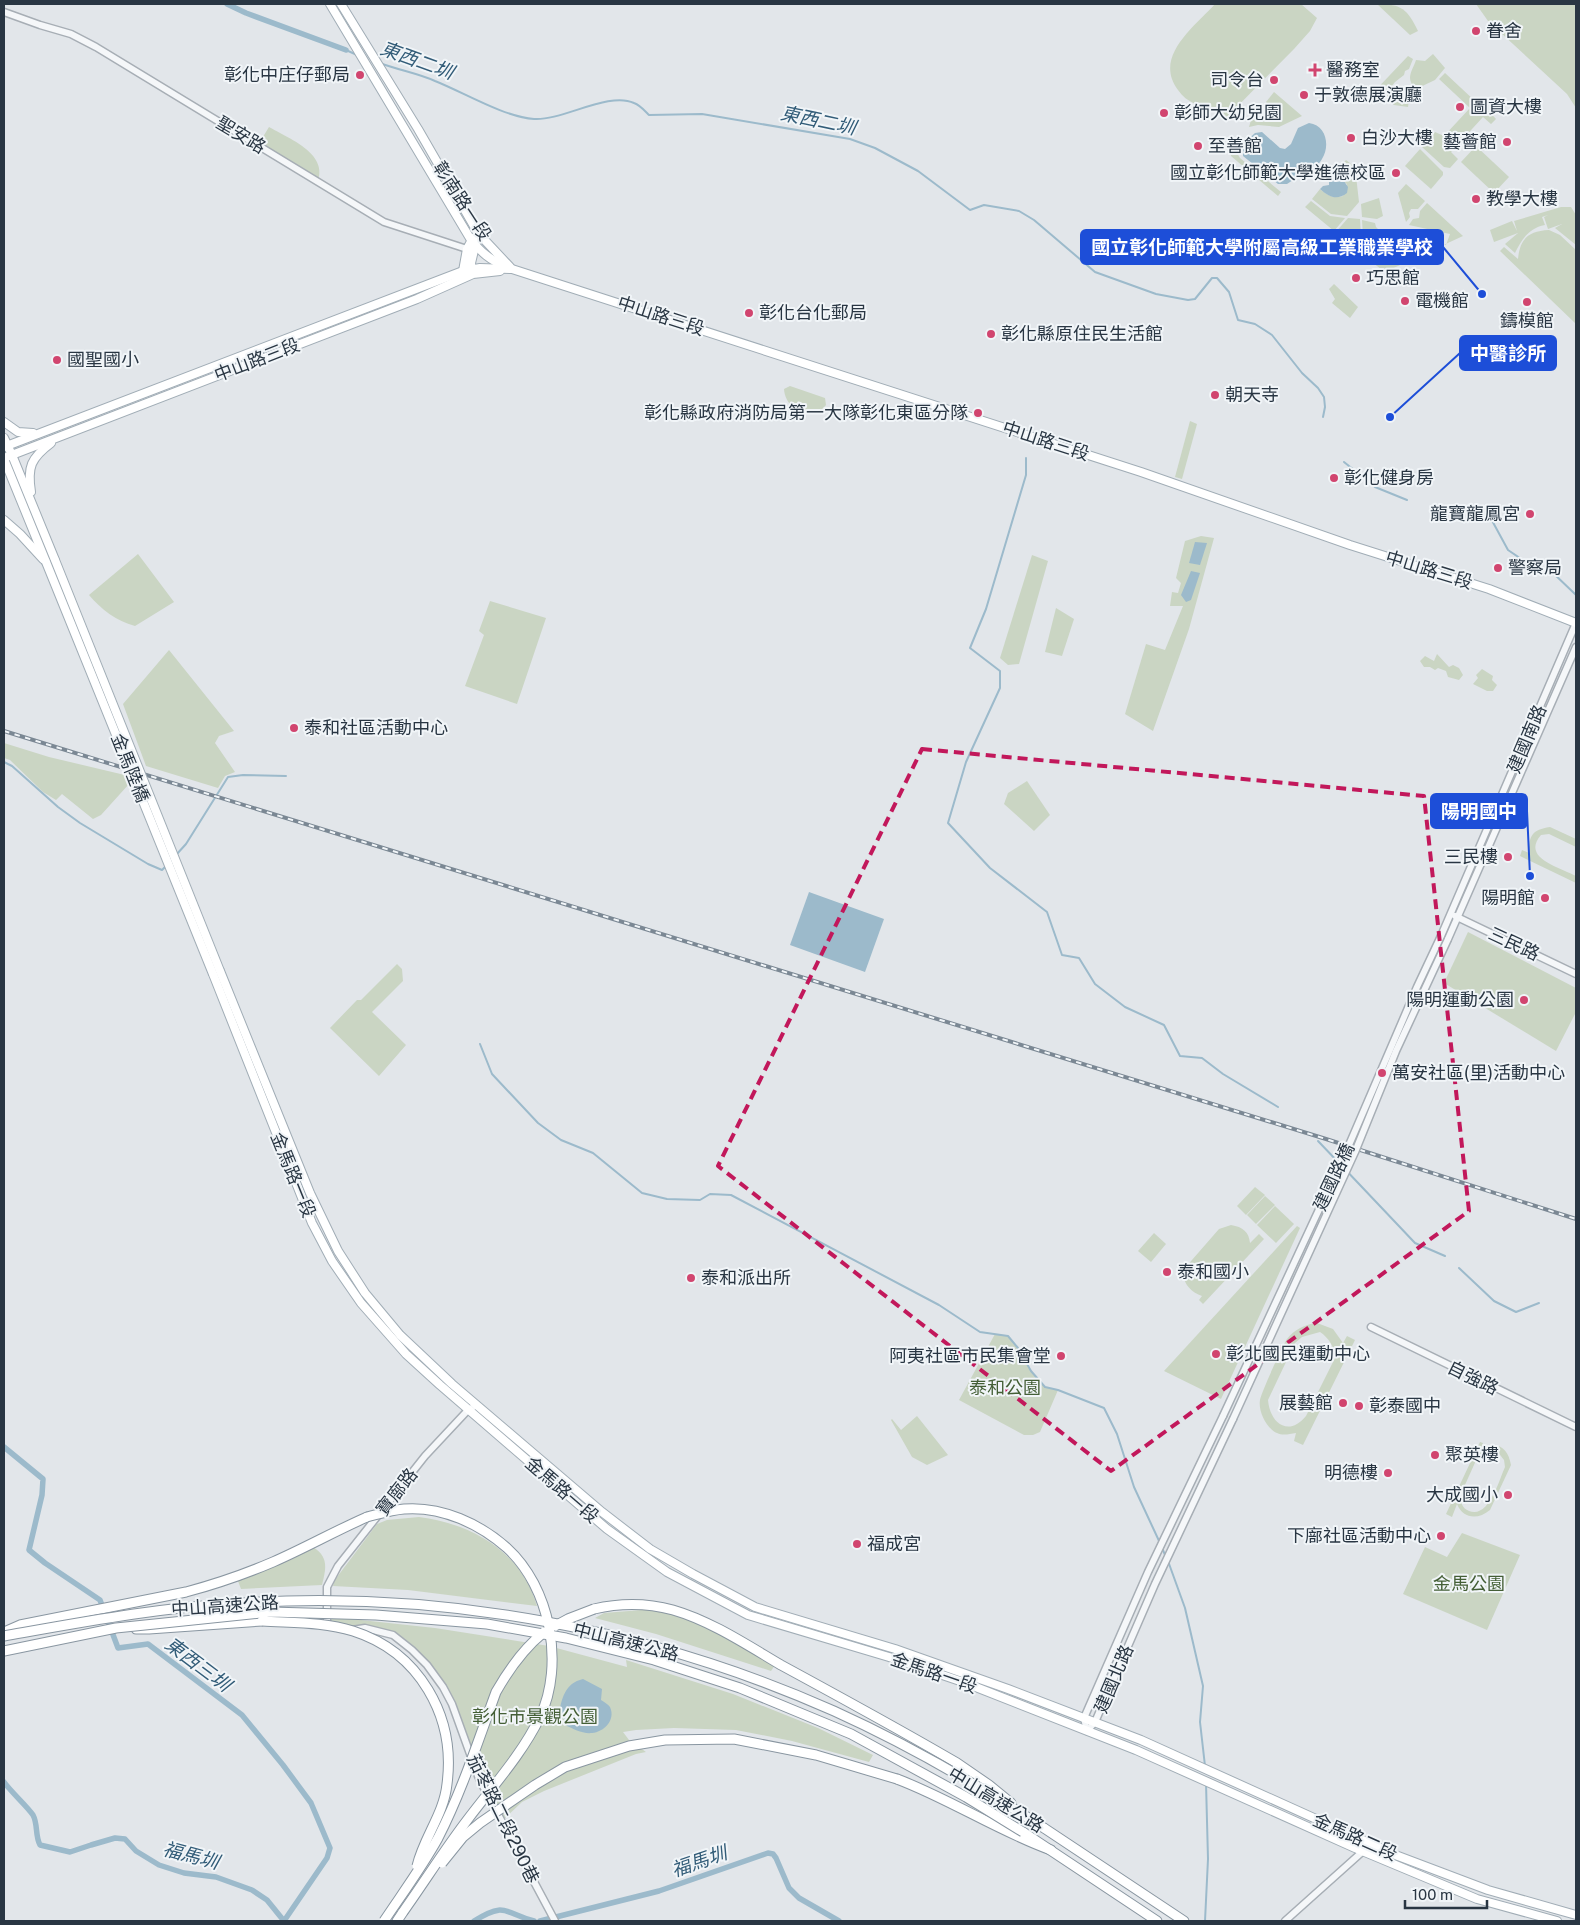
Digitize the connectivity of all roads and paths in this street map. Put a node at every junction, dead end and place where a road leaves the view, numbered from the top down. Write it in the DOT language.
graph roads {
  1 [pos="330,4"];
  2 [pos="341,4"];
  3 [pos="4,12"];
  4 [pos="478,232"];
  5 [pos="474,247"];
  6 [pos="512,269"];
  7 [pos="468,273"];
  8 [pos="4,422"];
  9 [pos="47,431"];
  10 [pos="59,437"];
  11 [pos="5,443"];
  12 [pos="12,455"];
  13 [pos="4,459"];
  14 [pos="32,504"];
  15 [pos="4,520"];
  16 [pos="46,562"];
  17 [pos="1576,624"];
  18 [pos="1576,647"];
  19 [pos="1454,916"];
  20 [pos="1445,938"];
  21 [pos="217,973"];
  22 [pos="1576,974"];
  23 [pos="1370,1327"];
  24 [pos="477,1406"];
  25 [pos="468,1410"];
  26 [pos="1223,1416"];
  27 [pos="1234,1419"];
  28 [pos="1576,1427"];
  29 [pos="327,1625"];
  30 [pos="116,1628"];
  31 [pos="4,1632"];
  32 [pos="4,1636"];
  33 [pos="4,1651"];
  34 [pos="1084,1718"];
  35 [pos="1096,1722"];
  36 [pos="1087,1731"];
  37 [pos="1141,1740"];
  38 [pos="1136,1750"];
  39 [pos="1026,1816"];
  40 [pos="1371,1844"];
  41 [pos="1051,1850"];
  42 [pos="1363,1852"];
  43 [pos="414,1875"];
  44 [pos="403,1912"];
  45 [pos="1576,1915"];
  46 [pos="384,1921"];
  47 [pos="396,1921"];
  48 [pos="555,1921"];
  49 [pos="1157,1921"];
  50 [pos="1184,1921"];
  51 [pos="1285,1921"];
  52 [pos="1557,1921"];
  1 -- 5 [label="main road, 彰南路一段"];
  2 -- 4 [label="main road, 彰南路一段"];
  3 -- 5 [label="street, 聖安路"];
  4 -- 5 [label="main road"];
  4 -- 6 [label="main road, 彰南路一段"];
  5 -- 6 [label="main road, 彰南路一段"];
  5 -- 7 [label="main road"];
  6 -- 7 [label="main road, 中山路三段"];
  6 -- 17 [label="main road, 中山路三段"];
  7 -- 9 [label="main road, 中山路三段"];
  7 -- 10 [label="main road, 中山路三段"];
  8 -- 9 [label="main road"];
  9 -- 11 [label="main road, 中山路三段"];
  10 -- 12 [label="main road, 中山路三段"];
  10 -- 14 [label="main road"];
  11 -- 12 [label="main road"];
  12 -- 13 [label="main road, 中山路三段"];
  12 -- 14 [label="main road"];
  13 -- 16 [label="main road"];
  14 -- 21 [label="main road, 金馬陸橋, bridge"];
  15 -- 16 [label="main road"];
  16 -- 21 [label="main road, 金馬陸橋, bridge"];
  17 -- 19 [label="street, 建國南路"];
  18 -- 19 [label="street, 建國南路"];
  19 -- 20 [label="street, 建國南路"];
  19 -- 22 [label="street, 三民路"];
  20 -- 26 [label="street, 建國路橋, bridge"];
  20 -- 27 [label="street, 建國路橋, bridge"];
  21 -- 24 [label="main road, 金馬路一段"];
  21 -- 25 [label="main road, 金馬路一段"];
  23 -- 28 [label="street, 自強路"];
  24 -- 25 [label="street, 寶廍路"];
  24 -- 34 [label="main road, 金馬路一段"];
  25 -- 29 [label="street, 寶廍路"];
  25 -- 36 [label="main road, 金馬路一段"];
  26 -- 34 [label="street, 建國北路"];
  27 -- 35 [label="street, 建國北路"];
  29 -- 48 [label="street, 茄苳路二段290巷"];
  30 -- 33 [label="highway, 中山高速公路, bridge"];
  30 -- 41 [label="highway, 中山高速公路, bridge"];
  30 -- 43 [label="highway, bridge"];
  31 -- 44 [label="highway, bridge"];
  32 -- 39 [label="highway, 中山高速公路, bridge"];
  34 -- 35 [label="main road, 金馬路一段"];
  34 -- 36 [label="street, 建國北路"];
  35 -- 36 [label="street, 建國北路"];
  35 -- 37 [label="main road, 金馬路一段"];
  36 -- 38 [label="main road, 金馬路一段"];
  37 -- 40 [label="main road, 金馬路二段"];
  38 -- 42 [label="main road, 金馬路二段"];
  39 -- 43 [label="highway, bridge"];
  39 -- 50 [label="highway, 中山高速公路, bridge"];
  40 -- 42 [label="street"];
  40 -- 45 [label="main road, 金馬路二段"];
  41 -- 44 [label="highway, bridge"];
  41 -- 49 [label="highway, 中山高速公路"];
  42 -- 51 [label="street"];
  42 -- 52 [label="main road, 金馬路二段"];
  43 -- 46 [label="highway, bridge"];
  44 -- 47 [label="highway"];
}
